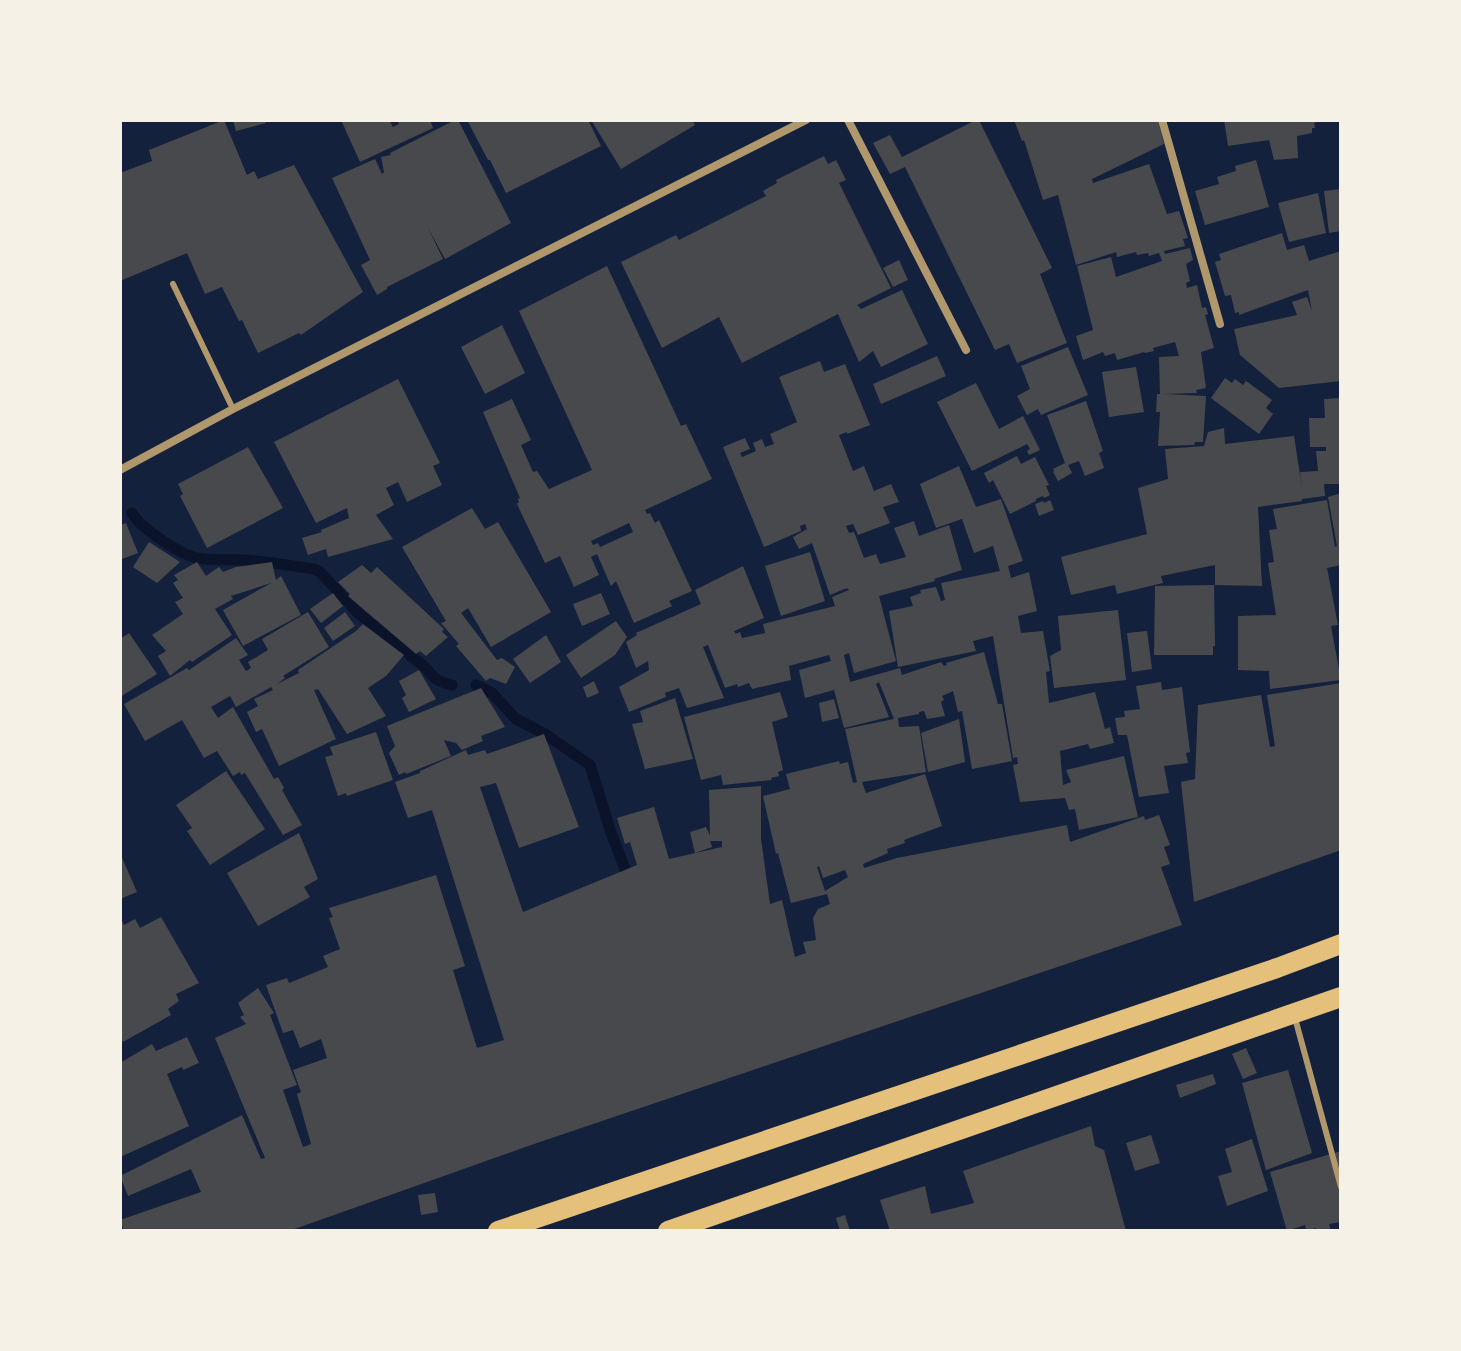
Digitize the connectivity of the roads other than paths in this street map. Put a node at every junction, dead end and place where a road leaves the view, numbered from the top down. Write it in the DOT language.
graph roads {
  1 [pos="806,120"];
  2 [pos="848,120"];
  3 [pos="1162,120"];
  4 [pos="173,284"];
  5 [pos="1220,324"];
  6 [pos="966,350"];
  7 [pos="233,409"];
  8 [pos="120,470"];
  9 [pos="1341,944"];
  10 [pos="1341,997"];
  11 [pos="1294,1015"];
  12 [pos="1341,1187"];
  13 [pos="498,1231"];
  14 [pos="668,1231"];
  1 -- 7 [label="street"];
  2 -- 6 [label="street"];
  3 -- 5 [label="street"];
  4 -- 7 [label="lane"];
  7 -- 8 [label="street"];
  9 -- 13 [label="main road"];
  10 -- 11 [label="main road"];
  11 -- 12 [label="lane"];
  11 -- 14 [label="main road"];
}
